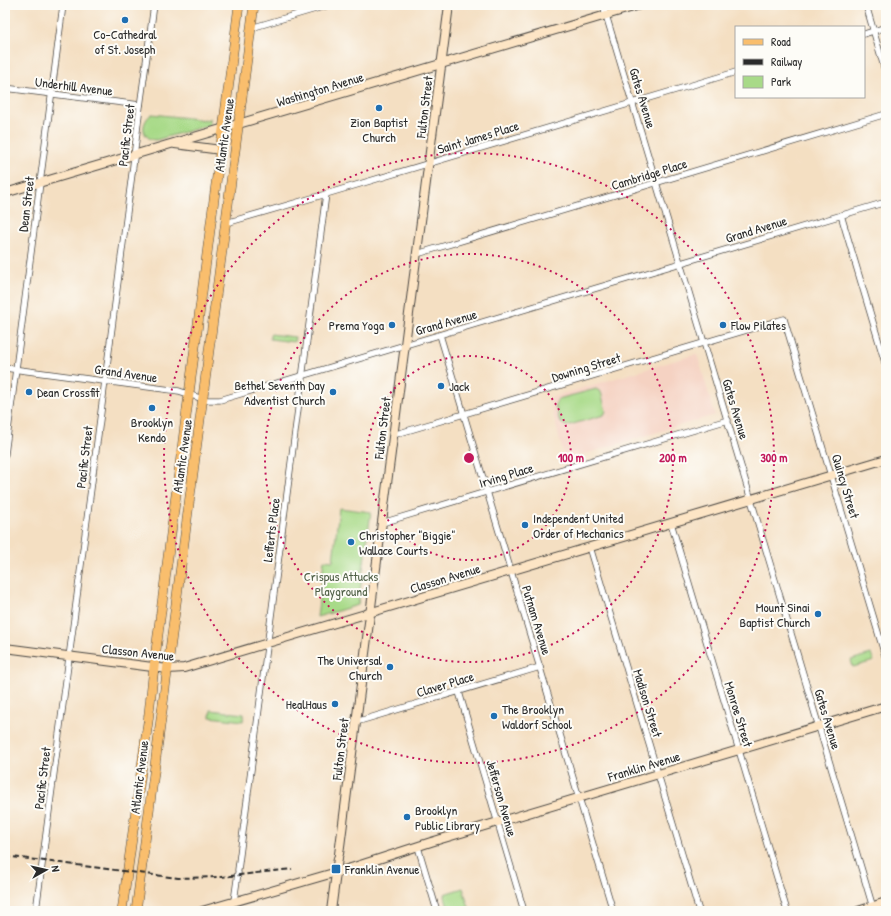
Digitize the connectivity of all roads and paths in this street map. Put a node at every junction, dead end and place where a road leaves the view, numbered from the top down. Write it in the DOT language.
graph roads {
  1 [pos="63,5"];
  2 [pos="154,5"];
  3 [pos="240,5"];
  4 [pos="254,5"];
  5 [pos="329,5"];
  6 [pos="449,5"];
  7 [pos="604,5"];
  8 [pos="640,5"];
  9 [pos="866,5"];
  10 [pos="606,15"];
  11 [pos="886,27"];
  12 [pos="251,28"];
  13 [pos="873,31"];
  14 [pos="865,34"];
  15 [pos="442,65"];
  16 [pos="735,72"];
  17 [pos="886,74"];
  18 [pos="5,88"];
  19 [pos="52,94"];
  20 [pos="633,103"];
  21 [pos="140,106"];
  22 [pos="886,114"];
  23 [pos="239,125"];
  24 [pos="224,129"];
  25 [pos="172,143"];
  26 [pos="221,150"];
  27 [pos="134,155"];
  28 [pos="429,163"];
  29 [pos="40,182"];
  30 [pos="657,183"];
  31 [pos="5,193"];
  32 [pos="326,194"];
  33 [pos="886,202"];
  34 [pos="841,215"];
  35 [pos="226,223"];
  36 [pos="417,254"];
  37 [pos="681,263"];
  38 [pos="784,319"];
  39 [pos="440,335"];
  40 [pos="704,343"];
  41 [pos="405,345"];
  42 [pos="886,366"];
  43 [pos="5,368"];
  44 [pos="16,370"];
  45 [pos="302,376"];
  46 [pos="105,382"];
  47 [pos="189,395"];
  48 [pos="203,399"];
  49 [pos="464,414"];
  50 [pos="728,420"];
  51 [pos="393,435"];
  52 [pos="5,454"];
  53 [pos="886,459"];
  54 [pos="831,475"];
  55 [pos="487,492"];
  56 [pos="751,499"];
  57 [pos="382,523"];
  58 [pos="671,523"];
  59 [pos="590,547"];
  60 [pos="511,571"];
  61 [pos="371,613"];
  62 [pos="267,644"];
  63 [pos="5,648"];
  64 [pos="69,656"];
  65 [pos="886,659"];
  66 [pos="154,667"];
  67 [pos="540,667"];
  68 [pos="168,669"];
  69 [pos="459,692"];
  70 [pos="886,706"];
  71 [pos="356,722"];
  72 [pos="819,726"];
  73 [pos="739,750"];
  74 [pos="658,774"];
  75 [pos="579,798"];
  76 [pos="498,822"];
  77 [pos="418,847"];
  78 [pos="337,872"];
  79 [pos="234,901"];
  80 [pos="886,902"];
  81 [pos="873,909"];
  82 [pos="206,910"];
  83 [pos="36,911"];
  84 [pos="122,911"];
  85 [pos="136,911"];
  86 [pos="331,911"];
  87 [pos="437,911"];
  88 [pos="524,911"];
  89 [pos="613,911"];
  90 [pos="699,911"];
  91 [pos="787,911"];
  92 [pos="858,911"];
  1 -- 19 [label="street, Dean Street"];
  2 -- 21 [label="street, Pacific Street"];
  3 -- 24 [label="main road, Atlantic Avenue"];
  4 -- 12 [label="main road, Atlantic Avenue"];
  5 -- 12 [label="street"];
  6 -- 15 [label="main road, Fulton Street"];
  7 -- 10 [label="street, Gates Avenue"];
  8 -- 10 [label="main road, Washington Avenue"];
  9 -- 13 [label="street"];
  10 -- 15 [label="main road, Washington Avenue"];
  10 -- 20 [label="street, Gates Avenue"];
  11 -- 13 [label="street"];
  12 -- 23 [label="main road, Atlantic Avenue"];
  13 -- 14 [label="street"];
  13 -- 17 [label="street"];
  15 -- 23 [label="main road, Washington Avenue"];
  15 -- 28 [label="main road, Fulton Street"];
  16 -- 20 [label="street, Saint James Place"];
  18 -- 19 [label="street, Underhill Avenue"];
  19 -- 21 [label="street, Underhill Avenue"];
  19 -- 29 [label="street, Dean Street"];
  20 -- 28 [label="street, Saint James Place"];
  20 -- 30 [label="street, Gates Avenue"];
  21 -- 27 [label="street, Pacific Street"];
  22 -- 30 [label="street, Cambridge Place"];
  23 -- 24 [label="main road, Washington Avenue"];
  23 -- 35 [label="main road, Atlantic Avenue"];
  24 -- 25 [label="main road, Washington Avenue"];
  24 -- 26 [label="main road, Atlantic Avenue"];
  25 -- 26 [label="main road"];
  25 -- 27 [label="main road, Washington Avenue"];
  26 -- 47 [label="main road, Atlantic Avenue"];
  27 -- 29 [label="main road, Washington Avenue"];
  27 -- 46 [label="street, Pacific Street"];
  28 -- 32 [label="street, Saint James Place"];
  28 -- 36 [label="main road, Fulton Street"];
  29 -- 31 [label="main road, Washington Avenue"];
  29 -- 44 [label="street, Dean Street"];
  30 -- 36 [label="street, Cambridge Place"];
  30 -- 37 [label="street, Gates Avenue"];
  32 -- 35 [label="street, Saint James Place"];
  32 -- 45 [label="street, Lefferts Place"];
  33 -- 34 [label="street, Grand Avenue"];
  34 -- 37 [label="street, Grand Avenue"];
  34 -- 42 [label="street"];
  35 -- 48 [label="main road, Atlantic Avenue"];
  36 -- 41 [label="main road, Fulton Street"];
  37 -- 39 [label="street, Grand Avenue"];
  37 -- 40 [label="street, Gates Avenue"];
  38 -- 40 [label="street, Downing Street"];
  38 -- 54 [label="street, Quincy Street"];
  39 -- 41 [label="street, Grand Avenue"];
  39 -- 49 [label="street, Putnam Avenue"];
  40 -- 49 [label="street, Downing Street"];
  40 -- 50 [label="street, Gates Avenue"];
  41 -- 45 [label="street, Grand Avenue"];
  41 -- 51 [label="main road, Fulton Street"];
  43 -- 44 [label="street, Grand Avenue"];
  44 -- 46 [label="street, Grand Avenue"];
  44 -- 52 [label="street, Dean Street"];
  45 -- 48 [label="street, Grand Avenue"];
  45 -- 62 [label="street, Lefferts Place"];
  46 -- 47 [label="street, Grand Avenue"];
  46 -- 64 [label="street, Pacific Street"];
  47 -- 48 [label="street, Grand Avenue"];
  47 -- 66 [label="main road, Atlantic Avenue"];
  48 -- 68 [label="main road, Atlantic Avenue"];
  49 -- 51 [label="street, Downing Street"];
  49 -- 55 [label="street, Putnam Avenue"];
  50 -- 55 [label="street, Irving Place"];
  50 -- 56 [label="street, Gates Avenue"];
  51 -- 57 [label="main road, Fulton Street"];
  53 -- 54 [label="main road, Classon Avenue"];
  54 -- 56 [label="main road, Classon Avenue"];
  54 -- 65 [label="street, Quincy Street"];
  55 -- 57 [label="street, Irving Place"];
  55 -- 60 [label="street, Putnam Avenue"];
  56 -- 58 [label="main road, Classon Avenue"];
  56 -- 72 [label="street, Gates Avenue"];
  57 -- 61 [label="main road, Fulton Street"];
  58 -- 59 [label="main road, Classon Avenue"];
  58 -- 73 [label="street, Monroe Street"];
  59 -- 60 [label="main road, Classon Avenue"];
  59 -- 74 [label="street, Madison Street"];
  60 -- 61 [label="main road, Classon Avenue"];
  60 -- 67 [label="street, Putnam Avenue"];
  61 -- 62 [label="main road, Classon Avenue"];
  61 -- 71 [label="main road, Fulton Street"];
  62 -- 68 [label="main road, Classon Avenue"];
  62 -- 79 [label="street, Lefferts Place"];
  63 -- 64 [label="main road, Classon Avenue"];
  64 -- 66 [label="main road, Classon Avenue"];
  64 -- 83 [label="street, Pacific Street"];
  66 -- 68 [label="main road, Classon Avenue"];
  66 -- 84 [label="main road, Atlantic Avenue"];
  67 -- 69 [label="street, Claver Place"];
  67 -- 75 [label="street, Putnam Avenue"];
  68 -- 85 [label="main road, Atlantic Avenue"];
  69 -- 71 [label="street, Claver Place"];
  69 -- 76 [label="street, Jefferson Avenue"];
  70 -- 72 [label="main road, Franklin Avenue"];
  71 -- 78 [label="main road, Fulton Street"];
  72 -- 73 [label="main road, Franklin Avenue"];
  72 -- 81 [label="street, Gates Avenue"];
  73 -- 74 [label="main road, Franklin Avenue"];
  73 -- 91 [label="street, Monroe Street"];
  74 -- 75 [label="main road, Franklin Avenue"];
  74 -- 90 [label="street, Madison Street"];
  75 -- 76 [label="main road, Franklin Avenue"];
  75 -- 89 [label="street, Putnam Avenue"];
  76 -- 77 [label="main road, Franklin Avenue"];
  76 -- 88 [label="street, Jefferson Avenue"];
  77 -- 78 [label="main road, Franklin Avenue"];
  77 -- 87 [label="street"];
  78 -- 79 [label="main road, Franklin Avenue"];
  78 -- 86 [label="main road, Fulton Street"];
  79 -- 82 [label="main road, Franklin Avenue"];
  80 -- 81 [label="main road"];
  81 -- 92 [label="main road"];
}
